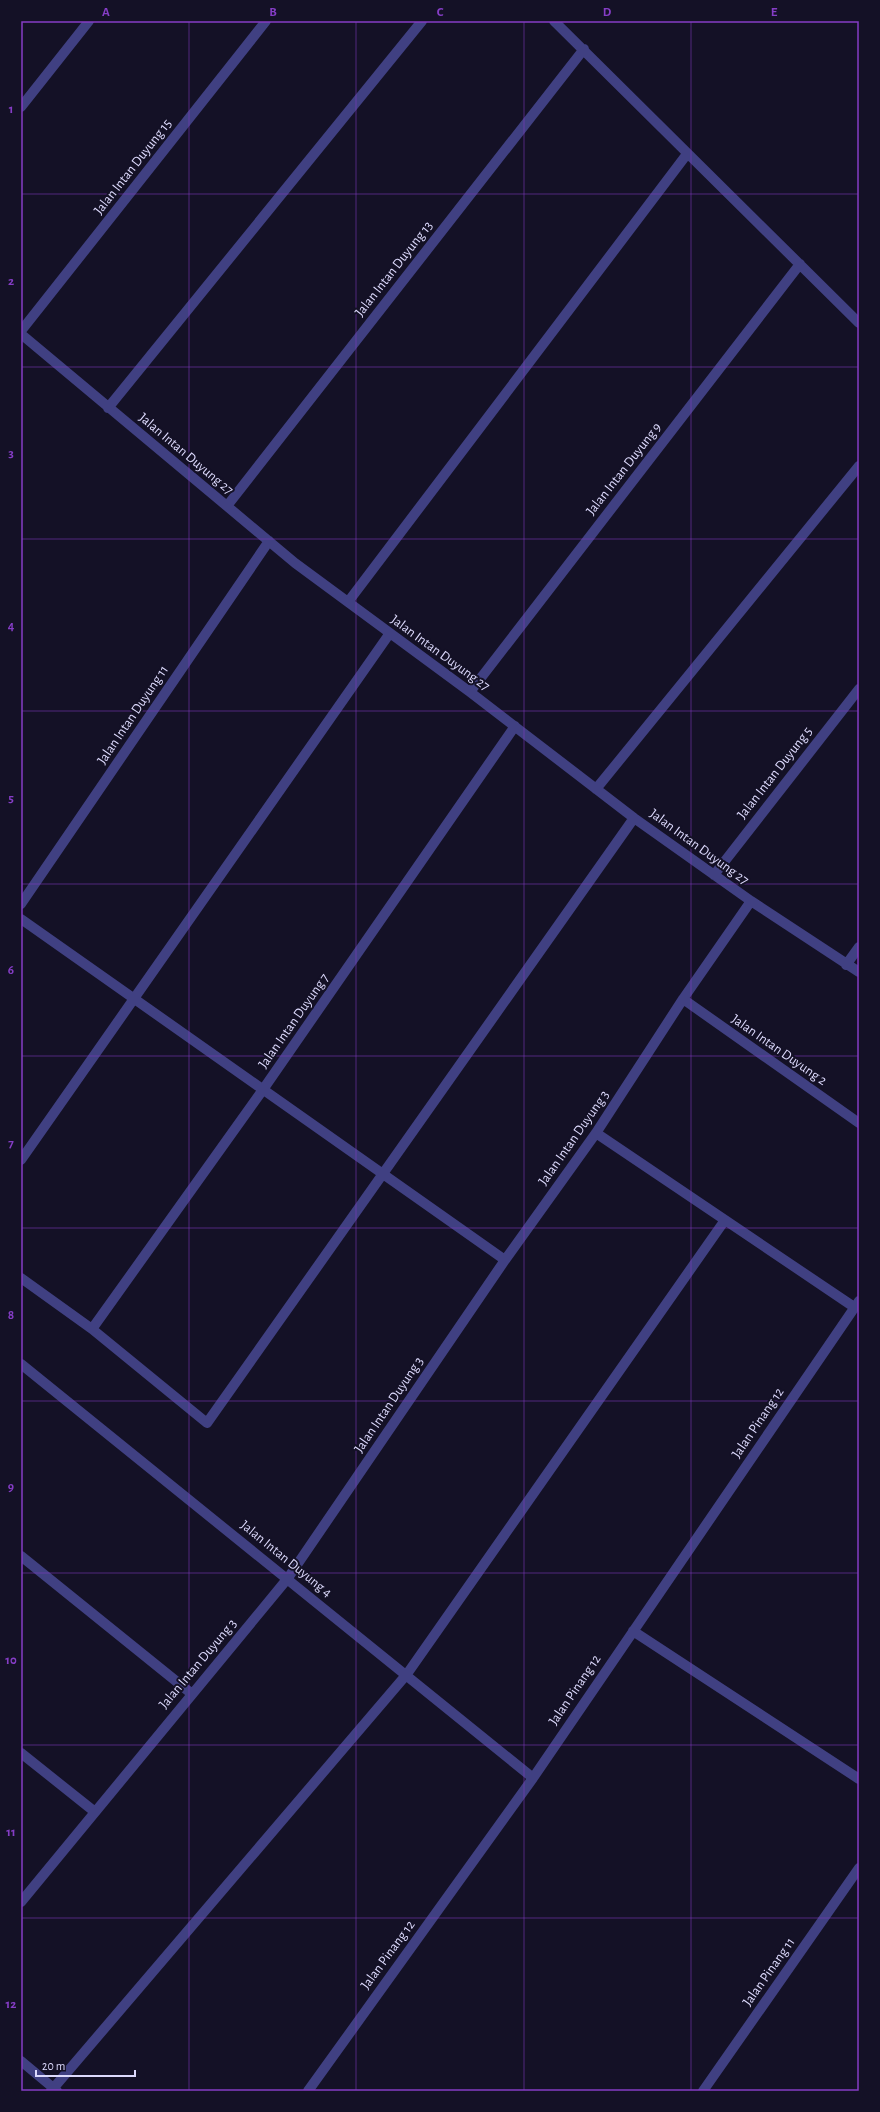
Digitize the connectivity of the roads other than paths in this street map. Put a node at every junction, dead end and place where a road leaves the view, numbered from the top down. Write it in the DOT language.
graph roads {
  1 [pos="89,21"];
  2 [pos="266,21"];
  3 [pos="422,21"];
  4 [pos="554,21"];
  5 [pos="584,49"];
  6 [pos="21,107"];
  7 [pos="687,154"];
  8 [pos="800,264"];
  9 [pos="859,323"];
  10 [pos="21,331"];
  11 [pos="21,334"];
  12 [pos="108,408"];
  13 [pos="859,466"];
  14 [pos="227,506"];
  15 [pos="269,541"];
  16 [pos="348,602"];
  17 [pos="390,633"];
  18 [pos="859,689"];
  19 [pos="470,692"];
  20 [pos="515,726"];
  21 [pos="596,789"];
  22 [pos="634,818"];
  23 [pos="714,875"];
  24 [pos="751,901"];
  25 [pos="21,904"];
  26 [pos="21,919"];
  27 [pos="859,947"];
  28 [pos="846,965"];
  29 [pos="859,972"];
  30 [pos="683,999"];
  31 [pos="133,1000"];
  32 [pos="262,1091"];
  33 [pos="859,1123"];
  34 [pos="596,1133"];
  35 [pos="21,1160"];
  36 [pos="382,1175"];
  37 [pos="724,1220"];
  38 [pos="504,1260"];
  39 [pos="21,1278"];
  40 [pos="857,1304"];
  41 [pos="92,1329"];
  42 [pos="21,1364"];
  43 [pos="21,1556"];
  44 [pos="288,1578"];
  45 [pos="633,1631"];
  46 [pos="407,1674"];
  47 [pos="192,1694"];
  48 [pos="21,1753"];
  49 [pos="533,1778"];
  50 [pos="859,1779"];
  51 [pos="95,1812"];
  52 [pos="859,1868"];
  53 [pos="21,1902"];
  54 [pos="21,2061"];
  55 [pos="54,2090"];
  56 [pos="308,2091"];
  57 [pos="703,2091"];
  1 -- 6 [label="street"];
  2 -- 10 [label="street, Jalan Intan Duyung 15"];
  3 -- 12 [label="street"];
  4 -- 5 [label="street"];
  5 -- 7 [label="street"];
  5 -- 14 [label="street, Jalan Intan Duyung 13"];
  7 -- 8 [label="street"];
  7 -- 16 [label="street"];
  8 -- 9 [label="street"];
  8 -- 19 [label="street, Jalan Intan Duyung 9"];
  11 -- 12 [label="street, Jalan Intan Duyung 27"];
  12 -- 14 [label="street, Jalan Intan Duyung 27"];
  13 -- 21 [label="street"];
  14 -- 15 [label="street, Jalan Intan Duyung 27"];
  15 -- 16 [label="street, Jalan Intan Duyung 27"];
  15 -- 25 [label="street, Jalan Intan Duyung 11"];
  16 -- 17 [label="street, Jalan Intan Duyung 27"];
  17 -- 19 [label="street, Jalan Intan Duyung 27"];
  17 -- 31 [label="street"];
  18 -- 23 [label="street, Jalan Intan Duyung 5"];
  19 -- 20 [label="street, Jalan Intan Duyung 27"];
  20 -- 21 [label="street, Jalan Intan Duyung 27"];
  20 -- 32 [label="street, Jalan Intan Duyung 7"];
  21 -- 22 [label="street, Jalan Intan Duyung 27"];
  22 -- 23 [label="street, Jalan Intan Duyung 27"];
  22 -- 36 [label="street"];
  23 -- 24 [label="street, Jalan Intan Duyung 27"];
  24 -- 28 [label="street, Jalan Intan Duyung 27"];
  24 -- 30 [label="street, Jalan Intan Duyung 3"];
  26 -- 31 [label="street"];
  27 -- 28 [label="street"];
  28 -- 29 [label="street, Jalan Intan Duyung 27"];
  30 -- 33 [label="street, Jalan Intan Duyung 2"];
  30 -- 34 [label="street, Jalan Intan Duyung 3"];
  31 -- 32 [label="street"];
  31 -- 35 [label="street"];
  32 -- 36 [label="street"];
  32 -- 41 [label="street, Jalan Intan Duyung 7"];
  34 -- 37 [label="street"];
  34 -- 38 [label="street, Jalan Intan Duyung 3"];
  36 -- 38 [label="street"];
  36 -- 41 [label="street"];
  37 -- 40 [label="street"];
  37 -- 46 [label="street"];
  38 -- 44 [label="street, Jalan Intan Duyung 3"];
  39 -- 41 [label="street"];
  40 -- 45 [label="street, Jalan Pinang 12"];
  42 -- 44 [label="street, Jalan Intan Duyung 4"];
  43 -- 47 [label="street"];
  44 -- 46 [label="street, Jalan Intan Duyung 4"];
  44 -- 47 [label="street, Jalan Intan Duyung 3"];
  45 -- 49 [label="street, Jalan Pinang 12"];
  45 -- 50 [label="street"];
  46 -- 49 [label="street, Jalan Intan Duyung 4"];
  46 -- 55 [label="street"];
  47 -- 51 [label="street, Jalan Intan Duyung 3"];
  48 -- 51 [label="street"];
  49 -- 56 [label="street, Jalan Pinang 12"];
  51 -- 53 [label="street, Jalan Intan Duyung 3"];
  52 -- 57 [label="street, Jalan Pinang 11"];
  54 -- 55 [label="street"];
}
